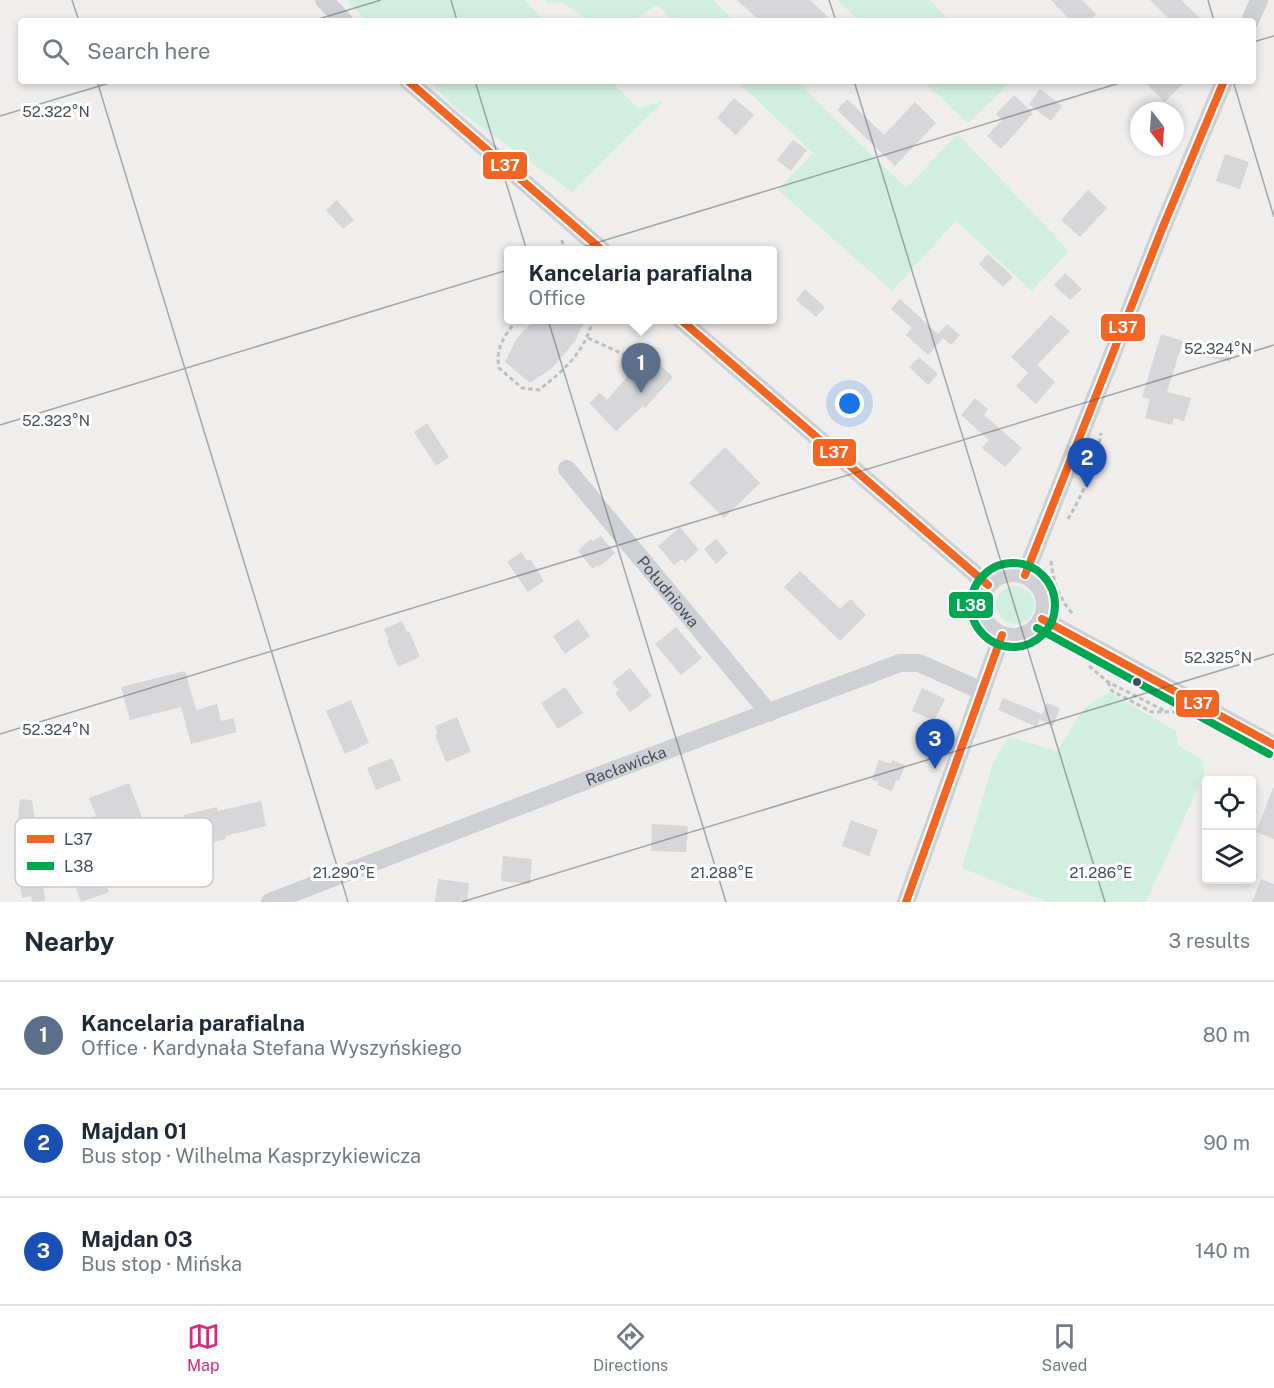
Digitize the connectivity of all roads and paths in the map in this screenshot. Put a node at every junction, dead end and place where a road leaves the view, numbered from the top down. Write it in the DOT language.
graph roads {
  1 [pos="324,0"];
  2 [pos="1259,0"];
  3 [pos="341,18"];
  4 [pos="1251,18"];
  5 [pos="411,84"];
  6 [pos="1223,84"];
  7 [pos="597,246"];
  8 [pos="514,324"];
  9 [pos="592,324"];
  10 [pos="686,324"];
  11 [pos="588,338"];
  12 [pos="625,355"];
  13 [pos="567,469"];
  14 [pos="1025,575"];
  15 [pos="988,585"];
  16 [pos="1042,618"];
  17 [pos="1002,635"];
  18 [pos="1108,682"];
  19 [pos="982,691"];
  20 [pos="769,714"];
  21 [pos="1274,745"];
  22 [pos="270,902"];
  23 [pos="906,902"];
  1 -- 3 [label="street"];
  2 -- 4 [label="street"];
  5 -- 7 [label="street"];
  6 -- 14 [label="street"];
  8 -- 11 [label="path"];
  9 -- 11 [label="path"];
  10 -- 15 [label="street"];
  11 -- 12 [label="path"];
  13 -- 20 [label="street, Południowa"];
  14 -- 15 [label="street"];
  14 -- 16 [label="street"];
  15 -- 17 [label="street"];
  16 -- 17 [label="street"];
  16 -- 21 [label="street"];
  17 -- 19 [label="street"];
  18 -- 18 [label="path"];
  19 -- 20 [label="street, Racławicka"];
  19 -- 23 [label="street"];
  20 -- 22 [label="street, Racławicka"];
}
